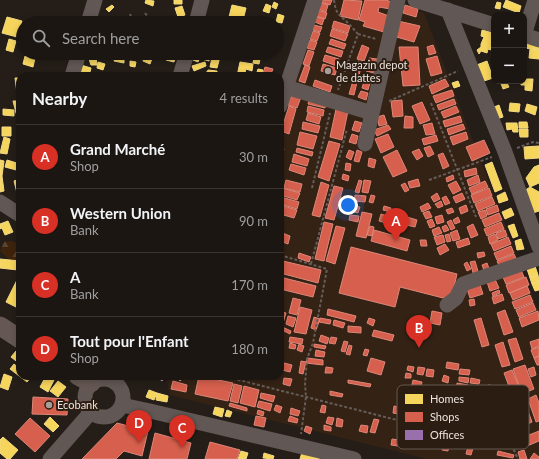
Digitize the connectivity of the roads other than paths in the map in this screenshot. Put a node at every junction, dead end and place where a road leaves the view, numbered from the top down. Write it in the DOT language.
graph roads {
  1 [pos="95,0"];
  2 [pos="202,0"];
  3 [pos="315,0"];
  4 [pos="398,0"];
  5 [pos="535,0"];
  6 [pos="421,1"];
  7 [pos="448,10"];
  8 [pos="90,16"];
  9 [pos="198,16"];
  10 [pos="491,24"];
  11 [pos="527,25"];
  12 [pos="527,36"];
  13 [pos="539,40"];
  14 [pos="77,60"];
  15 [pos="185,60"];
  16 [pos="73,72"];
  17 [pos="181,72"];
  18 [pos="286,87"];
  19 [pos="284,93"];
  20 [pos="372,110"];
  21 [pos="365,144"];
  22 [pos="0,202"];
  23 [pos="16,212"];
  24 [pos="539,247"];
  25 [pos="539,258"];
  26 [pos="446,304"];
  27 [pos="0,326"];
  28 [pos="16,336"];
  29 [pos="84,380"];
  30 [pos="96,380"];
  31 [pos="124,381"];
  32 [pos="122,405"];
  33 [pos="91,412"];
  34 [pos="50,459"];
  35 [pos="354,459"];
  1 -- 8 [label="street"];
  2 -- 9 [label="street"];
  3 -- 18 [label="street"];
  4 -- 20 [label="street"];
  5 -- 11 [label="street"];
  6 -- 7 [label="street"];
  7 -- 10 [label="street"];
  7 -- 24 [label="street"];
  12 -- 13 [label="street"];
  14 -- 16 [label="street"];
  15 -- 17 [label="street"];
  18 -- 19 [label="street"];
  18 -- 20 [label="street"];
  20 -- 21 [label="street"];
  22 -- 23 [label="street"];
  25 -- 26 [label="street"];
  27 -- 28 [label="main road"];
  29 -- 30 [label="street"];
  29 -- 33 [label="street"];
  31 -- 32 [label="street"];
  32 -- 33 [label="street"];
  32 -- 35 [label="street"];
  33 -- 34 [label="street"];
}
